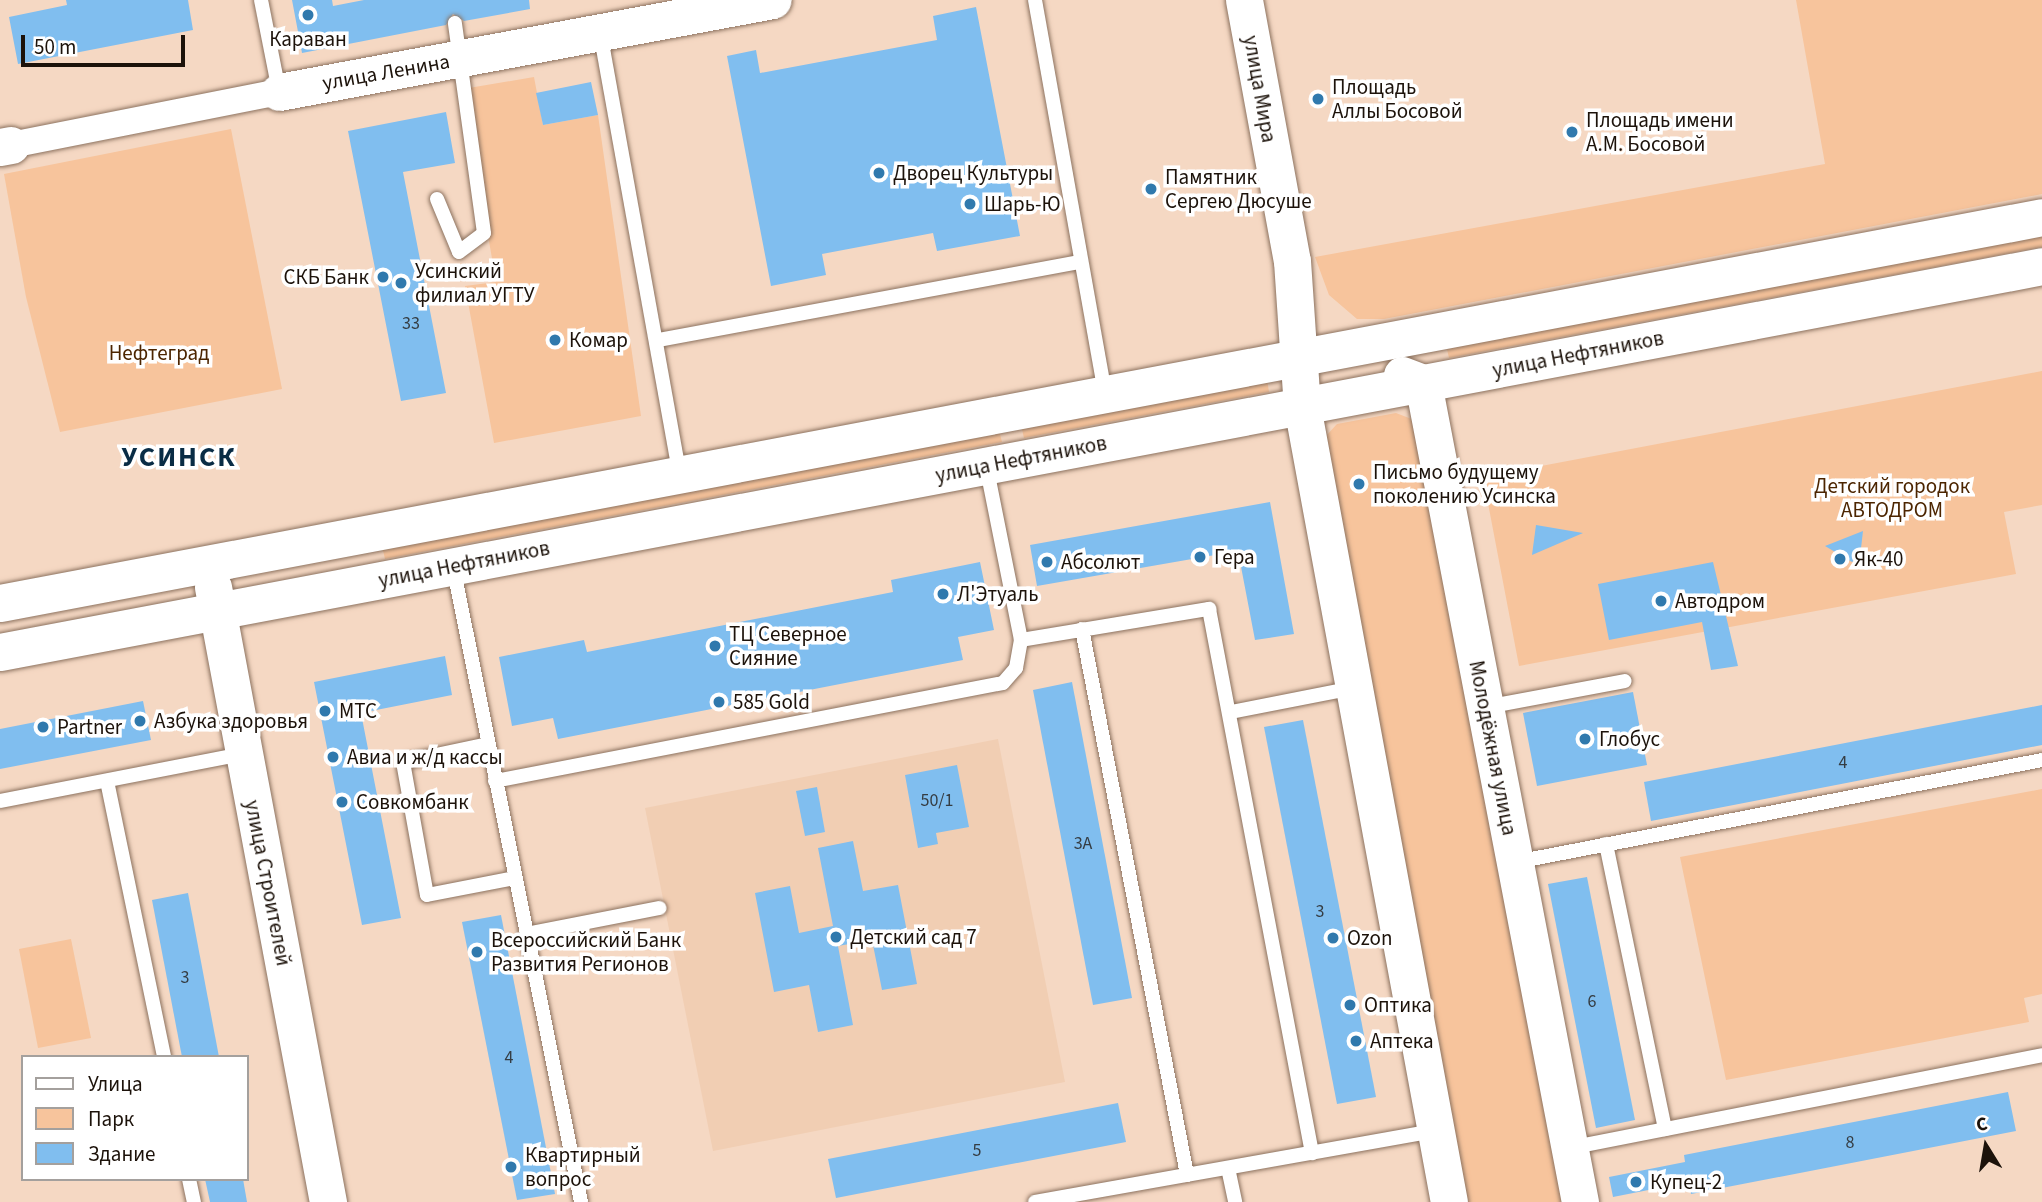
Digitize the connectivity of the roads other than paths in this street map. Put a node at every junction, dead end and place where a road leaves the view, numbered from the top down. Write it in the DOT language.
graph roads {
  1 [pos="261,0"];
  2 [pos="772,0"];
  3 [pos="1035,0"];
  4 [pos="1244,0"];
  5 [pos="600,32"];
  6 [pos="459,40"];
  7 [pos="279,92"];
  8 [pos="6,146"];
  9 [pos="437,199"];
  10 [pos="2042,217"];
  11 [pos="1292,261"];
  12 [pos="1080,262"];
  13 [pos="2042,266"];
  14 [pos="658,340"];
  15 [pos="1339,350"];
  16 [pos="1299,357"];
  17 [pos="1423,383"];
  18 [pos="1106,394"];
  19 [pos="1303,406"];
  20 [pos="1006,413"];
  21 [pos="1001,463"];
  22 [pos="679,474"];
  23 [pos="209,563"];
  24 [pos="453,566"];
  25 [pos="0,603"];
  26 [pos="217,611"];
  27 [pos="1082,629"];
  28 [pos="1021,640"];
  29 [pos="0,652"];
  30 [pos="1625,681"];
  31 [pos="1353,688"];
  32 [pos="1484,707"];
  33 [pos="1231,712"];
  34 [pos="488,744"];
  35 [pos="244,754"];
  36 [pos="2042,760"];
  37 [pos="107,781"];
  38 [pos="495,781"];
  39 [pos="0,801"];
  40 [pos="1606,844"];
  41 [pos="1516,862"];
  42 [pos="515,878"];
  43 [pos="660,908"];
  44 [pos="526,934"];
  45 [pos="164,1055"];
  46 [pos="2042,1055"];
  47 [pos="1665,1129"];
  48 [pos="1435,1130"];
  49 [pos="1569,1148"];
  50 [pos="1312,1153"];
  51 [pos="1228,1168"];
  52 [pos="1186,1175"];
  53 [pos="189,1181"];
  54 [pos="194,1202"];
  55 [pos="328,1202"];
  56 [pos="581,1202"];
  57 [pos="1035,1202"];
  58 [pos="1235,1202"];
  59 [pos="1449,1202"];
  60 [pos="1580,1202"];
  1 -- 7 [label="lane"];
  2 -- 5 [label="main road, улица Ленина"];
  3 -- 12 [label="lane"];
  4 -- 11 [label="main road, улица Мира"];
  5 -- 6 [label="main road, улица Ленина"];
  5 -- 14 [label="lane"];
  6 -- 7 [label="main road, улица Ленина"];
  6 -- 9 [label="lane"];
  7 -- 8 [label="street, улица Ленина"];
  10 -- 15 [label="main road"];
  11 -- 15 [label="main road, улица Мира"];
  11 -- 16 [label="main road, улица Мира"];
  12 -- 14 [label="lane"];
  12 -- 18 [label="lane"];
  13 -- 17 [label="main road, улица Нефтяников"];
  14 -- 22 [label="lane"];
  15 -- 16 [label="main road"];
  15 -- 17 [label="main road"];
  16 -- 18 [label="main road"];
  16 -- 19 [label="main road"];
  17 -- 19 [label="main road, улица Нефтяников"];
  17 -- 32 [label="main road, Молодёжная улица"];
  18 -- 20 [label="main road"];
  19 -- 21 [label="main road, улица Нефтяников"];
  19 -- 31 [label="main road"];
  20 -- 21 [label="main road"];
  20 -- 22 [label="main road"];
  21 -- 24 [label="main road, улица Нефтяников"];
  21 -- 28 [label="lane"];
  22 -- 23 [label="main road"];
  23 -- 25 [label="main road"];
  23 -- 26 [label="main road, улица Строителей"];
  24 -- 26 [label="main road, улица Нефтяников"];
  24 -- 34 [label="lane"];
  26 -- 29 [label="main road, улица Нефтяников"];
  26 -- 35 [label="main road, улица Строителей"];
  27 -- 28 [label="lane"];
  27 -- 33 [label="lane"];
  27 -- 52 [label="lane"];
  28 -- 38 [label="lane"];
  30 -- 32 [label="lane"];
  31 -- 33 [label="lane"];
  31 -- 48 [label="main road"];
  32 -- 41 [label="main road, Молодёжная улица"];
  33 -- 50 [label="lane"];
  34 -- 38 [label="lane"];
  34 -- 42 [label="lane"];
  35 -- 37 [label="lane"];
  35 -- 55 [label="main road, улица Строителей"];
  36 -- 40 [label="lane"];
  37 -- 39 [label="lane"];
  37 -- 45 [label="lane"];
  38 -- 42 [label="lane"];
  40 -- 41 [label="lane"];
  40 -- 47 [label="lane"];
  41 -- 49 [label="main road, Молодёжная улица"];
  42 -- 44 [label="lane"];
  43 -- 44 [label="lane"];
  44 -- 56 [label="lane"];
  46 -- 47 [label="lane"];
  47 -- 49 [label="lane"];
  48 -- 50 [label="lane"];
  48 -- 59 [label="main road"];
  49 -- 60 [label="main road, Молодёжная улица"];
  50 -- 51 [label="lane"];
  51 -- 52 [label="lane"];
  51 -- 58 [label="lane"];
  52 -- 57 [label="lane"];
  53 -- 54 [label="lane"];
}
